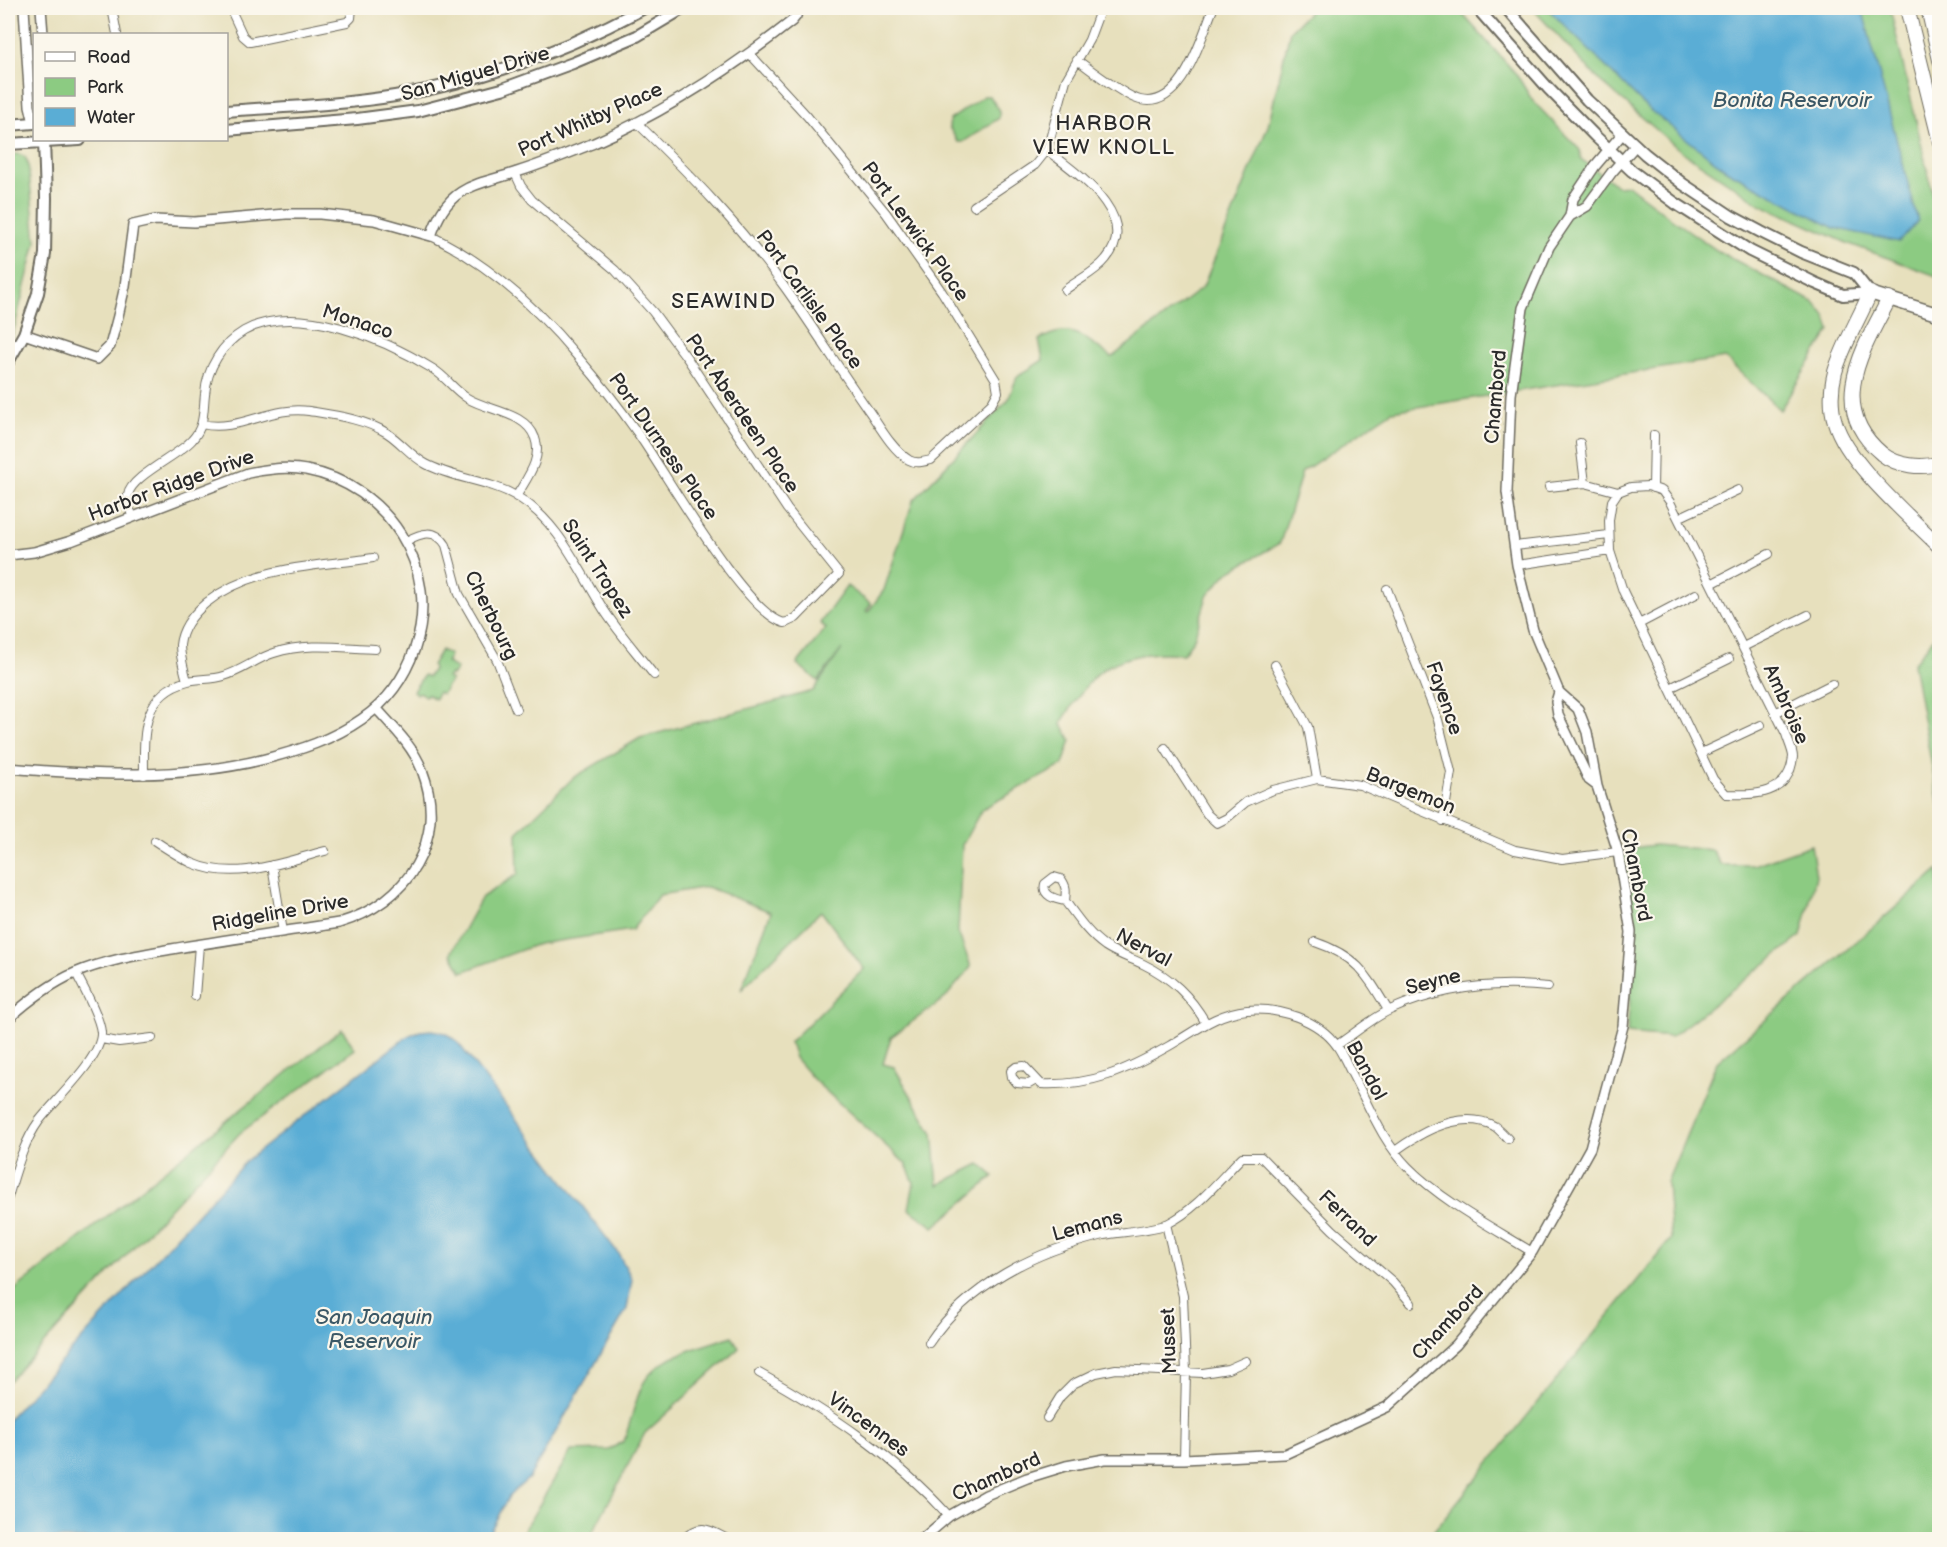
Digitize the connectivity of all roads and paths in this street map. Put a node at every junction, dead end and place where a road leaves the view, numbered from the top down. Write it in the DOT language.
graph roads {
  1 [pos="24,8"];
  2 [pos="40,8"];
  3 [pos="112,8"];
  4 [pos="230,8"];
  5 [pos="352,8"];
  6 [pos="644,8"];
  7 [pos="684,8"];
  8 [pos="1101,8"];
  9 [pos="1477,8"];
  10 [pos="1506,8"];
  11 [pos="1907,8"];
  12 [pos="1928,8"];
  13 [pos="798,9"];
  14 [pos="1213,9"];
  15 [pos="43,33"];
  16 [pos="117,33"];
  17 [pos="750,54"];
  18 [pos="1077,60"];
  19 [pos="1940,60"];
  20 [pos="228,111"];
  21 [pos="33,119"];
  22 [pos="636,122"];
  23 [pos="33,123"];
  24 [pos="8,125"];
  25 [pos="228,130"];
  26 [pos="1623,133"];
  27 [pos="34,141"];
  28 [pos="43,141"];
  29 [pos="1940,142"];
  30 [pos="8,144"];
  31 [pos="1636,145"];
  32 [pos="1047,150"];
  33 [pos="1609,150"];
  34 [pos="1621,162"];
  35 [pos="515,173"];
  36 [pos="974,206"];
  37 [pos="1570,216"];
  38 [pos="431,236"];
  39 [pos="1065,290"];
  40 [pos="1870,293"];
  41 [pos="1888,299"];
  42 [pos="1940,315"];
  43 [pos="24,334"];
  44 [pos="8,362"];
  45 [pos="202,424"];
  46 [pos="1654,435"];
  47 [pos="957,437"];
  48 [pos="1580,443"];
  49 [pos="1940,464"];
  50 [pos="1585,483"];
  51 [pos="1549,487"];
  52 [pos="1653,488"];
  53 [pos="1738,490"];
  54 [pos="1618,492"];
  55 [pos="516,496"];
  56 [pos="133,517"];
  57 [pos="1678,518"];
  58 [pos="1609,535"];
  59 [pos="406,541"];
  60 [pos="1515,546"];
  61 [pos="1940,547"];
  62 [pos="1610,550"];
  63 [pos="1769,554"];
  64 [pos="8,555"];
  65 [pos="373,558"];
  66 [pos="1517,565"];
  67 [pos="839,574"];
  68 [pos="1711,584"];
  69 [pos="1387,589"];
  70 [pos="1696,594"];
  71 [pos="1808,615"];
  72 [pos="1639,624"];
  73 [pos="1743,647"];
  74 [pos="375,649"];
  75 [pos="1729,659"];
  76 [pos="1275,665"];
  77 [pos="654,675"];
  78 [pos="187,681"];
  79 [pos="1832,684"];
  80 [pos="1670,688"];
  81 [pos="1557,697"];
  82 [pos="376,708"];
  83 [pos="516,709"];
  84 [pos="1775,713"];
  85 [pos="1761,725"];
  86 [pos="1588,735"];
  87 [pos="1570,743"];
  88 [pos="1165,748"];
  89 [pos="1701,753"];
  90 [pos="8,768"];
  91 [pos="144,776"];
  92 [pos="1317,779"];
  93 [pos="1597,786"];
  94 [pos="1443,821"];
  95 [pos="155,841"];
  96 [pos="325,851"];
  97 [pos="1618,852"];
  98 [pos="272,865"];
  99 [pos="1065,901"];
  100 [pos="283,932"];
  101 [pos="1315,942"];
  102 [pos="199,945"];
  103 [pos="76,973"];
  104 [pos="1548,987"];
  105 [pos="195,996"];
  106 [pos="1388,1010"];
  107 [pos="8,1019"];
  108 [pos="1206,1023"];
  109 [pos="152,1038"];
  110 [pos="101,1039"];
  111 [pos="1337,1045"];
  112 [pos="1036,1080"];
  113 [pos="1508,1139"];
  114 [pos="1395,1151"];
  115 [pos="1261,1157"];
  116 [pos="8,1197"];
  117 [pos="1166,1224"];
  118 [pos="1532,1251"];
  119 [pos="1411,1303"];
  120 [pos="929,1343"];
  121 [pos="1246,1361"];
  122 [pos="1186,1372"];
  123 [pos="759,1373"];
  124 [pos="1047,1418"];
  125 [pos="1184,1459"];
  126 [pos="949,1516"];
  127 [pos="683,1539"];
  128 [pos="729,1539"];
  129 [pos="921,1539"];
  1 -- 21 [label="street"];
  2 -- 15 [label="street"];
  3 -- 16 [label="street"];
  4 -- 5 [label="street"];
  6 -- 20 [label="main road, San Miguel Drive"];
  7 -- 25 [label="main road, San Miguel Drive"];
  8 -- 18 [label="street"];
  9 -- 33 [label="main road"];
  10 -- 26 [label="main road"];
  11 -- 29 [label="highway"];
  12 -- 19 [label="highway"];
  13 -- 17 [label="street, Port Whitby Place"];
  14 -- 18 [label="street"];
  17 -- 22 [label="street, Port Whitby Place"];
  17 -- 47 [label="street, Port Lerwick Place"];
  18 -- 32 [label="street"];
  22 -- 35 [label="street, Port Whitby Place"];
  22 -- 47 [label="street, Port Carlisle Place"];
  23 -- 24 [label="main road"];
  26 -- 31 [label="main road"];
  26 -- 33 [label="street, Chambord"];
  27 -- 30 [label="main road"];
  28 -- 43 [label="main road"];
  31 -- 34 [label="street, Chambord"];
  31 -- 40 [label="main road"];
  32 -- 36 [label="street"];
  32 -- 39 [label="street"];
  33 -- 34 [label="main road"];
  33 -- 37 [label="street, Chambord"];
  34 -- 37 [label="street, Chambord"];
  34 -- 40 [label="main road"];
  35 -- 38 [label="street, Port Whitby Place"];
  35 -- 67 [label="street, Port Aberdeen Place"];
  37 -- 60 [label="street, Chambord"];
  38 -- 43 [label="street, Port Durness Place"];
  38 -- 67 [label="street, Port Durness Place"];
  40 -- 41 [label="main road"];
  40 -- 61 [label="highway"];
  41 -- 42 [label="main road"];
  41 -- 49 [label="highway"];
  43 -- 44 [label="main road"];
  45 -- 55 [label="street, Saint Tropez"];
  45 -- 55 [label="street, Monaco"];
  45 -- 56 [label="street"];
  46 -- 52 [label="street"];
  48 -- 50 [label="street"];
  50 -- 51 [label="street"];
  50 -- 54 [label="street"];
  52 -- 54 [label="street"];
  52 -- 57 [label="street, Ambroise"];
  53 -- 57 [label="street"];
  54 -- 58 [label="street, Ambroise"];
  55 -- 77 [label="street, Saint Tropez"];
  56 -- 59 [label="street, Harbor Ridge Drive"];
  56 -- 64 [label="street, Harbor Ridge Drive"];
  57 -- 68 [label="street, Ambroise"];
  58 -- 60 [label="street"];
  58 -- 62 [label="street, Ambroise"];
  59 -- 82 [label="street, Harbor Ridge Drive"];
  59 -- 83 [label="street, Cherbourg"];
  60 -- 66 [label="street, Chambord"];
  62 -- 66 [label="street"];
  62 -- 72 [label="street, Ambroise"];
  63 -- 68 [label="street"];
  65 -- 78 [label="street"];
  66 -- 81 [label="street, Chambord"];
  68 -- 73 [label="street, Ambroise"];
  69 -- 94 [label="street, Fayence"];
  70 -- 72 [label="street"];
  71 -- 73 [label="street"];
  72 -- 80 [label="street, Ambroise"];
  73 -- 84 [label="street, Ambroise"];
  74 -- 78 [label="street"];
  75 -- 80 [label="street"];
  76 -- 92 [label="street"];
  78 -- 91 [label="street"];
  79 -- 84 [label="street"];
  80 -- 89 [label="street, Ambroise"];
  81 -- 86 [label="street, Chambord"];
  81 -- 87 [label="street, Chambord"];
  82 -- 91 [label="street, Harbor Ridge Drive"];
  82 -- 100 [label="street, Ridgeline Drive"];
  84 -- 89 [label="street, Ambroise"];
  85 -- 89 [label="street"];
  86 -- 87 [label="street"];
  86 -- 93 [label="street, Chambord"];
  87 -- 93 [label="street, Chambord"];
  88 -- 92 [label="street, Bargemon"];
  90 -- 91 [label="street, Harbor Ridge Drive"];
  92 -- 94 [label="street, Bargemon"];
  93 -- 97 [label="street, Chambord"];
  94 -- 97 [label="street, Bargemon"];
  95 -- 98 [label="street"];
  96 -- 98 [label="street"];
  97 -- 118 [label="street, Chambord"];
  98 -- 100 [label="street"];
  99 -- 108 [label="street, Nerval"];
  100 -- 102 [label="street, Ridgeline Drive"];
  101 -- 106 [label="street"];
  102 -- 103 [label="street, Ridgeline Drive"];
  102 -- 105 [label="street"];
  103 -- 107 [label="street, Ridgeline Drive"];
  103 -- 110 [label="street"];
  104 -- 106 [label="street, Seyne"];
  106 -- 111 [label="street, Seyne"];
  108 -- 111 [label="street, Bandol"];
  108 -- 112 [label="street, Bandol"];
  109 -- 110 [label="street"];
  110 -- 116 [label="street"];
  111 -- 114 [label="street, Bandol"];
  113 -- 114 [label="street"];
  114 -- 118 [label="street, Bandol"];
  115 -- 117 [label="street, Lemans"];
  115 -- 119 [label="street, Ferrand"];
  117 -- 120 [label="street, Lemans"];
  117 -- 122 [label="street, Musset"];
  118 -- 125 [label="street, Chambord"];
  121 -- 122 [label="street"];
  122 -- 124 [label="street"];
  122 -- 125 [label="street, Musset"];
  123 -- 126 [label="street, Vincennes"];
  125 -- 126 [label="street, Chambord"];
  126 -- 129 [label="street, Chambord"];
  127 -- 128 [label="street"];
}
